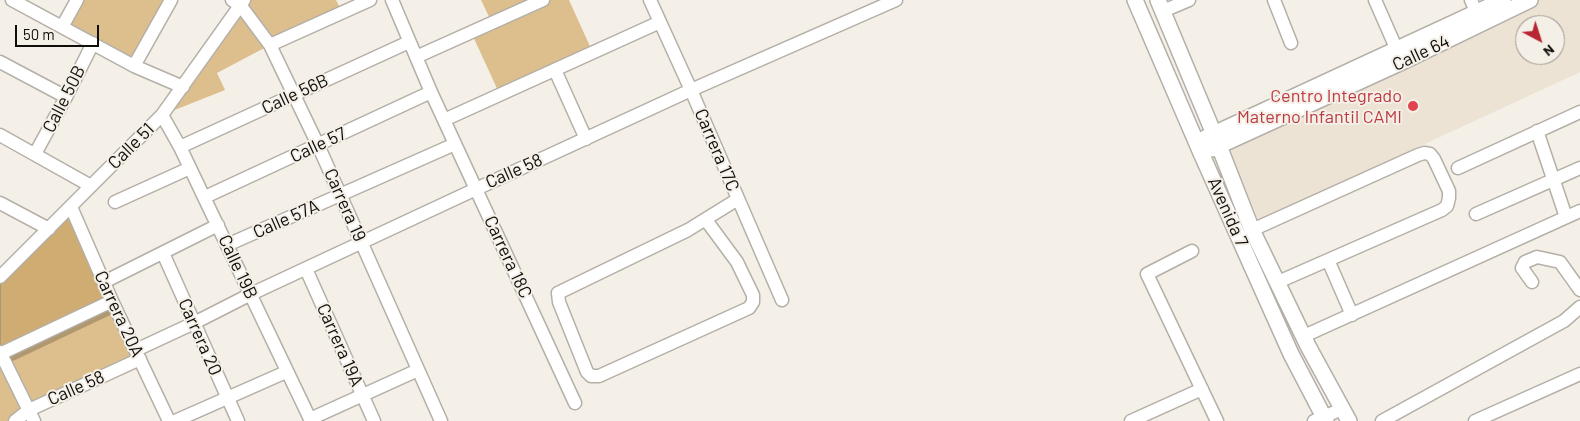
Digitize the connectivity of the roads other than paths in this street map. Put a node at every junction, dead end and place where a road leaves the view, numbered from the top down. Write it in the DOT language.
graph roads {
  1 [pos="12,0"];
  2 [pos="77,0"];
  3 [pos="171,0"];
  4 [pos="370,0"];
  5 [pos="392,0"];
  6 [pos="543,0"];
  7 [pos="650,0"];
  8 [pos="896,0"];
  9 [pos="1135,0"];
  10 [pos="1189,0"];
  11 [pos="1274,0"];
  12 [pos="1375,0"];
  13 [pos="1503,0"];
  14 [pos="1530,0"];
  15 [pos="239,2"];
  16 [pos="1160,6"];
  17 [pos="1476,12"];
  18 [pos="660,22"];
  19 [pos="62,27"];
  20 [pos="409,42"];
  21 [pos="93,43"];
  22 [pos="1291,43"];
  23 [pos="270,45"];
  24 [pos="1400,56"];
  25 [pos="416,57"];
  26 [pos="0,62"];
  27 [pos="134,66"];
  28 [pos="555,70"];
  29 [pos="182,88"];
  30 [pos="692,90"];
  31 [pos="431,92"];
  32 [pos="294,94"];
  33 [pos="66,97"];
  34 [pos="1580,112"];
  35 [pos="162,115"];
  36 [pos="444,120"];
  37 [pos="1537,132"];
  38 [pos="0,135"];
  39 [pos="586,139"];
  40 [pos="1217,140"];
  41 [pos="455,144"];
  42 [pos="318,145"];
  43 [pos="180,147"];
  44 [pos="1199,148"];
  45 [pos="35,154"];
  46 [pos="190,168"];
  47 [pos="1458,168"];
  48 [pos="1580,168"];
  49 [pos="1554,180"];
  50 [pos="91,186"];
  51 [pos="476,188"];
  52 [pos="340,195"];
  53 [pos="204,197"];
  54 [pos="738,199"];
  55 [pos="115,202"];
  56 [pos="0,204"];
  57 [pos="71,207"];
  58 [pos="1580,211"];
  59 [pos="1476,214"];
  60 [pos="1566,217"];
  61 [pos="706,220"];
  62 [pos="218,225"];
  63 [pos="49,229"];
  64 [pos="1252,230"];
  65 [pos="361,242"];
  66 [pos="227,245"];
  67 [pos="1192,251"];
  68 [pos="163,253"];
  69 [pos="1328,260"];
  70 [pos="306,268"];
  71 [pos="0,277"];
  72 [pos="104,282"];
  73 [pos="1278,282"];
  74 [pos="1532,282"];
  75 [pos="1580,290"];
  76 [pos="250,294"];
  77 [pos="782,300"];
  78 [pos="112,301"];
  79 [pos="1580,307"];
  80 [pos="1352,315"];
  81 [pos="194,323"];
  82 [pos="1304,336"];
  83 [pos="0,353"];
  84 [pos="138,355"];
  85 [pos="418,370"];
  86 [pos="286,372"];
  87 [pos="1580,374"];
  88 [pos="1202,389"];
  89 [pos="363,396"];
  90 [pos="227,397"];
  91 [pos="576,403"];
  92 [pos="1345,415"];
  93 [pos="31,416"];
  94 [pos="310,420"];
  95 [pos="1321,420"];
  96 [pos="15,421"];
  97 [pos="169,421"];
  98 [pos="175,421"];
  99 [pos="238,421"];
  100 [pos="374,421"];
  101 [pos="442,421"];
  102 [pos="1131,421"];
  103 [pos="1217,421"];
  104 [pos="1382,421"];
  105 [pos="1475,421"];
  1 -- 19 [label="street"];
  2 -- 19 [label="street"];
  3 -- 27 [label="street"];
  4 -- 23 [label="street"];
  5 -- 20 [label="street, Carrera 18C"];
  6 -- 25 [label="street"];
  7 -- 18 [label="street, Carrera 17C"];
  8 -- 30 [label="street, Calle 58"];
  9 -- 44 [label="main road, Avenida 7"];
  10 -- 16 [label="street"];
  11 -- 22 [label="street"];
  12 -- 24 [label="street"];
  13 -- 17 [label="main road, Calle 64"];
  14 -- 17 [label="main road, Calle 64"];
  15 -- 23 [label="street, Carrera 19"];
  15 -- 29 [label="street, Calle 51"];
  16 -- 40 [label="main road, Avenida 7"];
  17 -- 24 [label="main road, Calle 64"];
  18 -- 28 [label="street"];
  18 -- 30 [label="street, Carrera 17C"];
  19 -- 21 [label="street"];
  20 -- 25 [label="street, Carrera 18C"];
  20 -- 32 [label="street, Calle 56B"];
  21 -- 27 [label="street"];
  21 -- 33 [label="street, Calle 50B"];
  23 -- 32 [label="street, Carrera 19"];
  24 -- 40 [label="main road, Calle 64"];
  25 -- 31 [label="street, Carrera 18C"];
  26 -- 33 [label="street"];
  27 -- 29 [label="street"];
  28 -- 36 [label="street"];
  28 -- 39 [label="street"];
  29 -- 35 [label="street, Calle 51"];
  30 -- 39 [label="street, Calle 58"];
  30 -- 54 [label="street, Carrera 17C"];
  31 -- 36 [label="street, Carrera 18C"];
  31 -- 42 [label="street, Calle 57"];
  32 -- 42 [label="street, Carrera 19"];
  32 -- 43 [label="street, Calle 56B"];
  33 -- 45 [label="street, Calle 50B"];
  34 -- 37 [label="street"];
  35 -- 43 [label="street, Calle 19B"];
  35 -- 50 [label="street, Calle 51"];
  36 -- 41 [label="street, Carrera 18C"];
  37 -- 47 [label="street"];
  37 -- 49 [label="street"];
  38 -- 45 [label="street"];
  39 -- 51 [label="street, Calle 58"];
  40 -- 44 [label="main road, Calle 64"];
  40 -- 64 [label="main road, Avenida 7"];
  41 -- 51 [label="street, Carrera 18C"];
  41 -- 52 [label="street, Calle 57A"];
  42 -- 52 [label="street, Carrera 19"];
  42 -- 53 [label="street, Calle 57"];
  43 -- 46 [label="street, Calle 19B"];
  44 -- 95 [label="main road, Avenida 7"];
  45 -- 50 [label="street"];
  46 -- 53 [label="street, Calle 19B"];
  46 -- 55 [label="street"];
  48 -- 49 [label="street"];
  49 -- 59 [label="street"];
  49 -- 60 [label="street"];
  50 -- 57 [label="street, Calle 51"];
  51 -- 65 [label="street, Calle 58"];
  51 -- 91 [label="street, Carrera 18C"];
  52 -- 65 [label="street, Carrera 19"];
  52 -- 66 [label="street, Calle 57A"];
  53 -- 62 [label="street, Calle 19B"];
  54 -- 61 [label="street"];
  54 -- 77 [label="street, Carrera 17C"];
  56 -- 63 [label="street"];
  57 -- 63 [label="street, Calle 51"];
  57 -- 72 [label="street, Carrera 20A"];
  58 -- 60 [label="street"];
  60 -- 80 [label="street"];
  61 -- 61 [label="street"];
  62 -- 66 [label="street, Calle 19B"];
  62 -- 68 [label="street"];
  63 -- 71 [label="street, Calle 51"];
  64 -- 69 [label="street"];
  64 -- 73 [label="main road, Avenida 7"];
  65 -- 70 [label="street, Calle 58"];
  65 -- 85 [label="street, Carrera 19"];
  66 -- 76 [label="street, Calle 19B"];
  67 -- 88 [label="street"];
  68 -- 72 [label="street"];
  68 -- 81 [label="street, Carrera 20"];
  69 -- 73 [label="street"];
  69 -- 80 [label="street"];
  70 -- 76 [label="street, Calle 58"];
  70 -- 89 [label="street, Carrera 19A"];
  72 -- 78 [label="street, Carrera 20A"];
  73 -- 82 [label="main road, Avenida 7"];
  74 -- 75 [label="street"];
  76 -- 81 [label="street, Calle 58"];
  76 -- 86 [label="street, Calle 19B"];
  78 -- 83 [label="street"];
  78 -- 84 [label="street, Carrera 20A"];
  79 -- 104 [label="street"];
  80 -- 82 [label="street"];
  81 -- 84 [label="street, Calle 58"];
  81 -- 90 [label="street, Carrera 20"];
  82 -- 92 [label="main road, Avenida 7"];
  83 -- 93 [label="street"];
  84 -- 93 [label="street, Calle 58"];
  84 -- 97 [label="street, Carrera 20A"];
  85 -- 89 [label="street"];
  85 -- 101 [label="street, Carrera 19"];
  86 -- 90 [label="street"];
  86 -- 94 [label="street, Calle 19B"];
  87 -- 105 [label="street"];
  88 -- 102 [label="street"];
  88 -- 103 [label="street"];
  89 -- 94 [label="street"];
  89 -- 100 [label="street, Carrera 19A"];
  90 -- 98 [label="street"];
  90 -- 99 [label="street, Carrera 20"];
  92 -- 95 [label="street"];
  93 -- 96 [label="street, Calle 58"];
}
